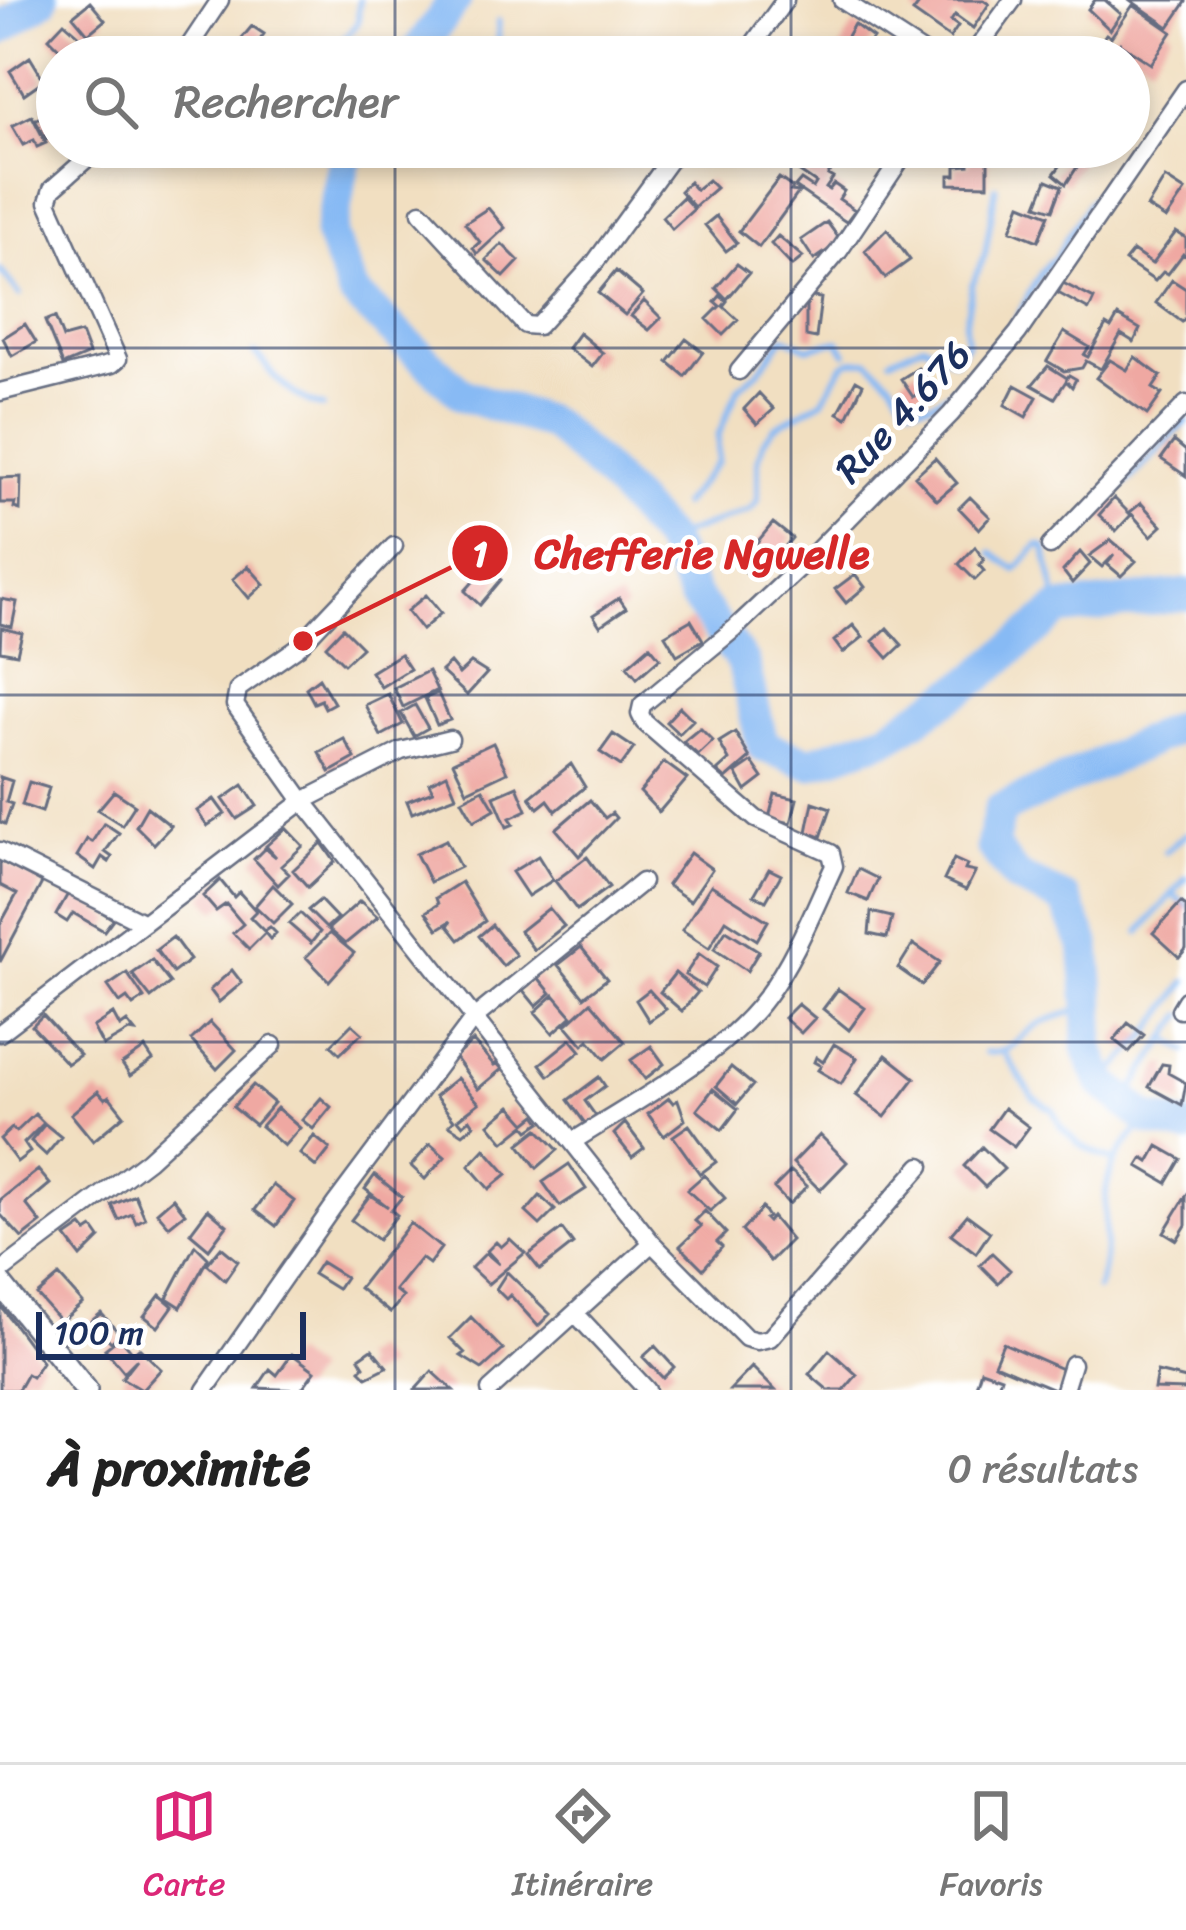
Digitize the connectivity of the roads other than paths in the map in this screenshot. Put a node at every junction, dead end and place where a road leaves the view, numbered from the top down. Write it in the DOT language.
graph roads {
  1 [pos="220,0"];
  2 [pos="785,0"];
  3 [pos="842,0"];
  4 [pos="1012,0"];
  5 [pos="196,36"];
  6 [pos="759,36"];
  7 [pos="898,36"];
  8 [pos="986,36"];
  9 [pos="1186,89"];
  10 [pos="1150,142"];
  11 [pos="76,168"];
  12 [pos="664,168"];
  13 [pos="895,168"];
  14 [pos="1132,168"];
  15 [pos="421,212"];
  16 [pos="739,371"];
  17 [pos="0,392"];
  18 [pos="1186,404"];
  19 [pos="394,546"];
  20 [pos="1050,546"];
  21 [pos="450,739"];
  22 [pos="303,801"];
  23 [pos="0,851"];
  24 [pos="642,882"];
  25 [pos="144,923"];
  26 [pos="474,1018"];
  27 [pos="0,1033"];
  28 [pos="273,1045"];
  29 [pos="575,1141"];
  30 [pos="921,1166"];
  31 [pos="652,1243"];
  32 [pos="0,1272"];
  33 [pos="0,1283"];
  34 [pos="575,1313"];
  35 [pos="1072,1364"];
  36 [pos="86,1390"];
  37 [pos="205,1390"];
  38 [pos="490,1390"];
  39 [pos="646,1390"];
  40 [pos="1064,1390"];
  1 -- 5 [label="street"];
  2 -- 6 [label="street"];
  3 -- 7 [label="street"];
  4 -- 8 [label="street"];
  9 -- 10 [label="street, Rue 4.676"];
  11 -- 17 [label="street"];
  12 -- 15 [label="street"];
  13 -- 16 [label="street"];
  14 -- 29 [label="street, Rue 4.676"];
  18 -- 20 [label="street"];
  19 -- 22 [label="street"];
  21 -- 22 [label="street"];
  22 -- 25 [label="street"];
  22 -- 26 [label="street"];
  23 -- 25 [label="street"];
  24 -- 26 [label="street"];
  25 -- 27 [label="street"];
  26 -- 29 [label="street"];
  26 -- 37 [label="street"];
  28 -- 32 [label="street"];
  29 -- 31 [label="street"];
  30 -- 31 [label="street"];
  31 -- 34 [label="street"];
  33 -- 36 [label="street"];
  34 -- 38 [label="street"];
  34 -- 39 [label="street"];
  35 -- 40 [label="street"];
}
